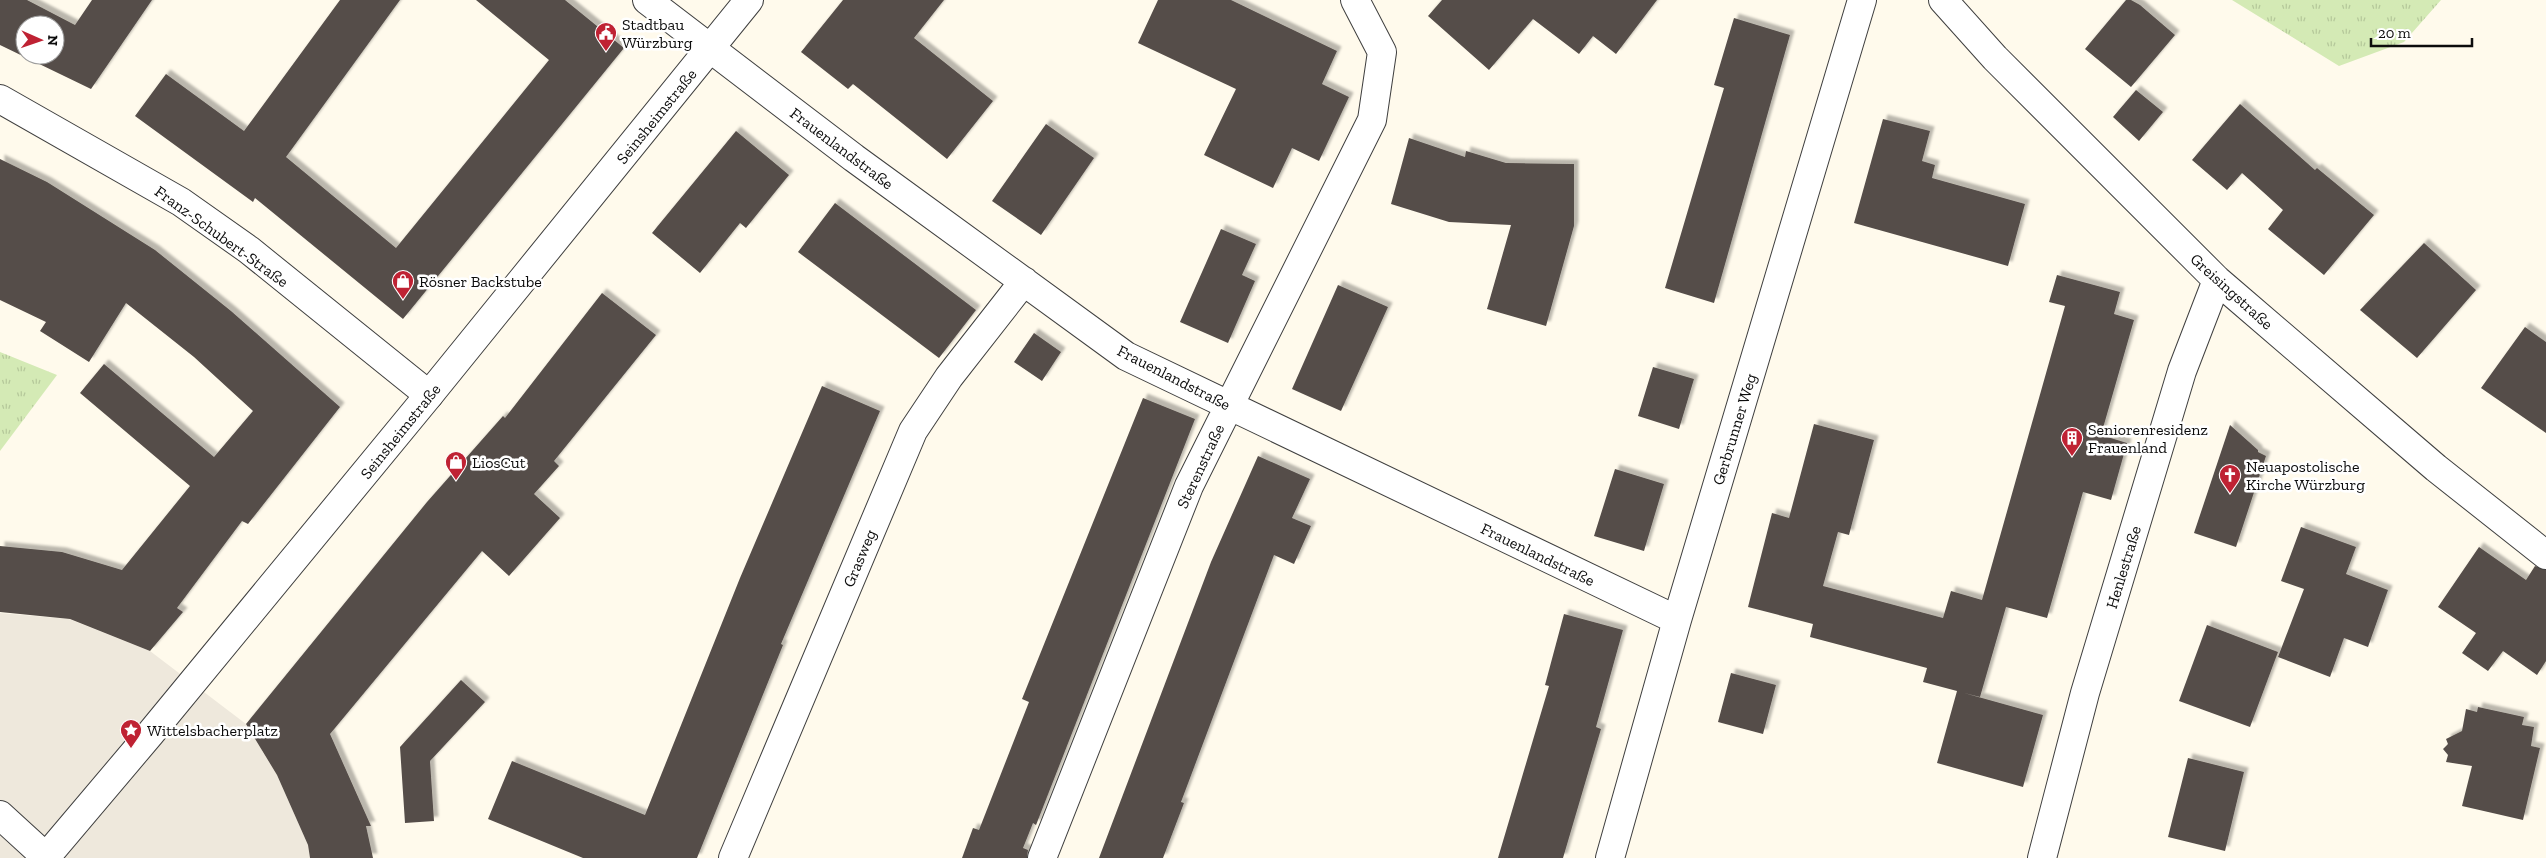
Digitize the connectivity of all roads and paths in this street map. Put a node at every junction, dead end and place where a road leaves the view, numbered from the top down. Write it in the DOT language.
graph roads {
  1 [pos="647,0"];
  2 [pos="750,0"];
  3 [pos="1355,0"];
  4 [pos="1862,0"];
  5 [pos="1943,0"];
  6 [pos="710,49"];
  7 [pos="0,99"];
  8 [pos="2217,280"];
  9 [pos="1024,281"];
  10 [pos="429,395"];
  11 [pos="1228,406"];
  12 [pos="2546,556"];
  13 [pos="1677,620"];
  14 [pos="0,815"];
  15 [pos="46,858"];
  16 [pos="733,858"];
  17 [pos="1042,858"];
  18 [pos="1610,858"];
  19 [pos="2042,858"];
  1 -- 6 [label="street, Frauenlandstraße"];
  2 -- 6 [label="street, Seinsheimstraße"];
  3 -- 11 [label="street, Sterenstraße"];
  4 -- 13 [label="street, Gerbrunner Weg"];
  5 -- 8 [label="street, Greisingstraße"];
  6 -- 9 [label="street, Frauenlandstraße"];
  6 -- 10 [label="street, Seinsheimstraße"];
  7 -- 10 [label="street, Franz-Schubert-Straße"];
  8 -- 12 [label="street, Greisingstraße"];
  8 -- 19 [label="street, Henlestraße"];
  9 -- 11 [label="street, Frauenlandstraße"];
  9 -- 16 [label="street, Grasweg"];
  10 -- 15 [label="street, Seinsheimstraße"];
  11 -- 13 [label="street, Frauenlandstraße"];
  11 -- 17 [label="street, Sterenstraße"];
  13 -- 18 [label="street, Gerbrunner Weg"];
  14 -- 15 [label="street"];
}
